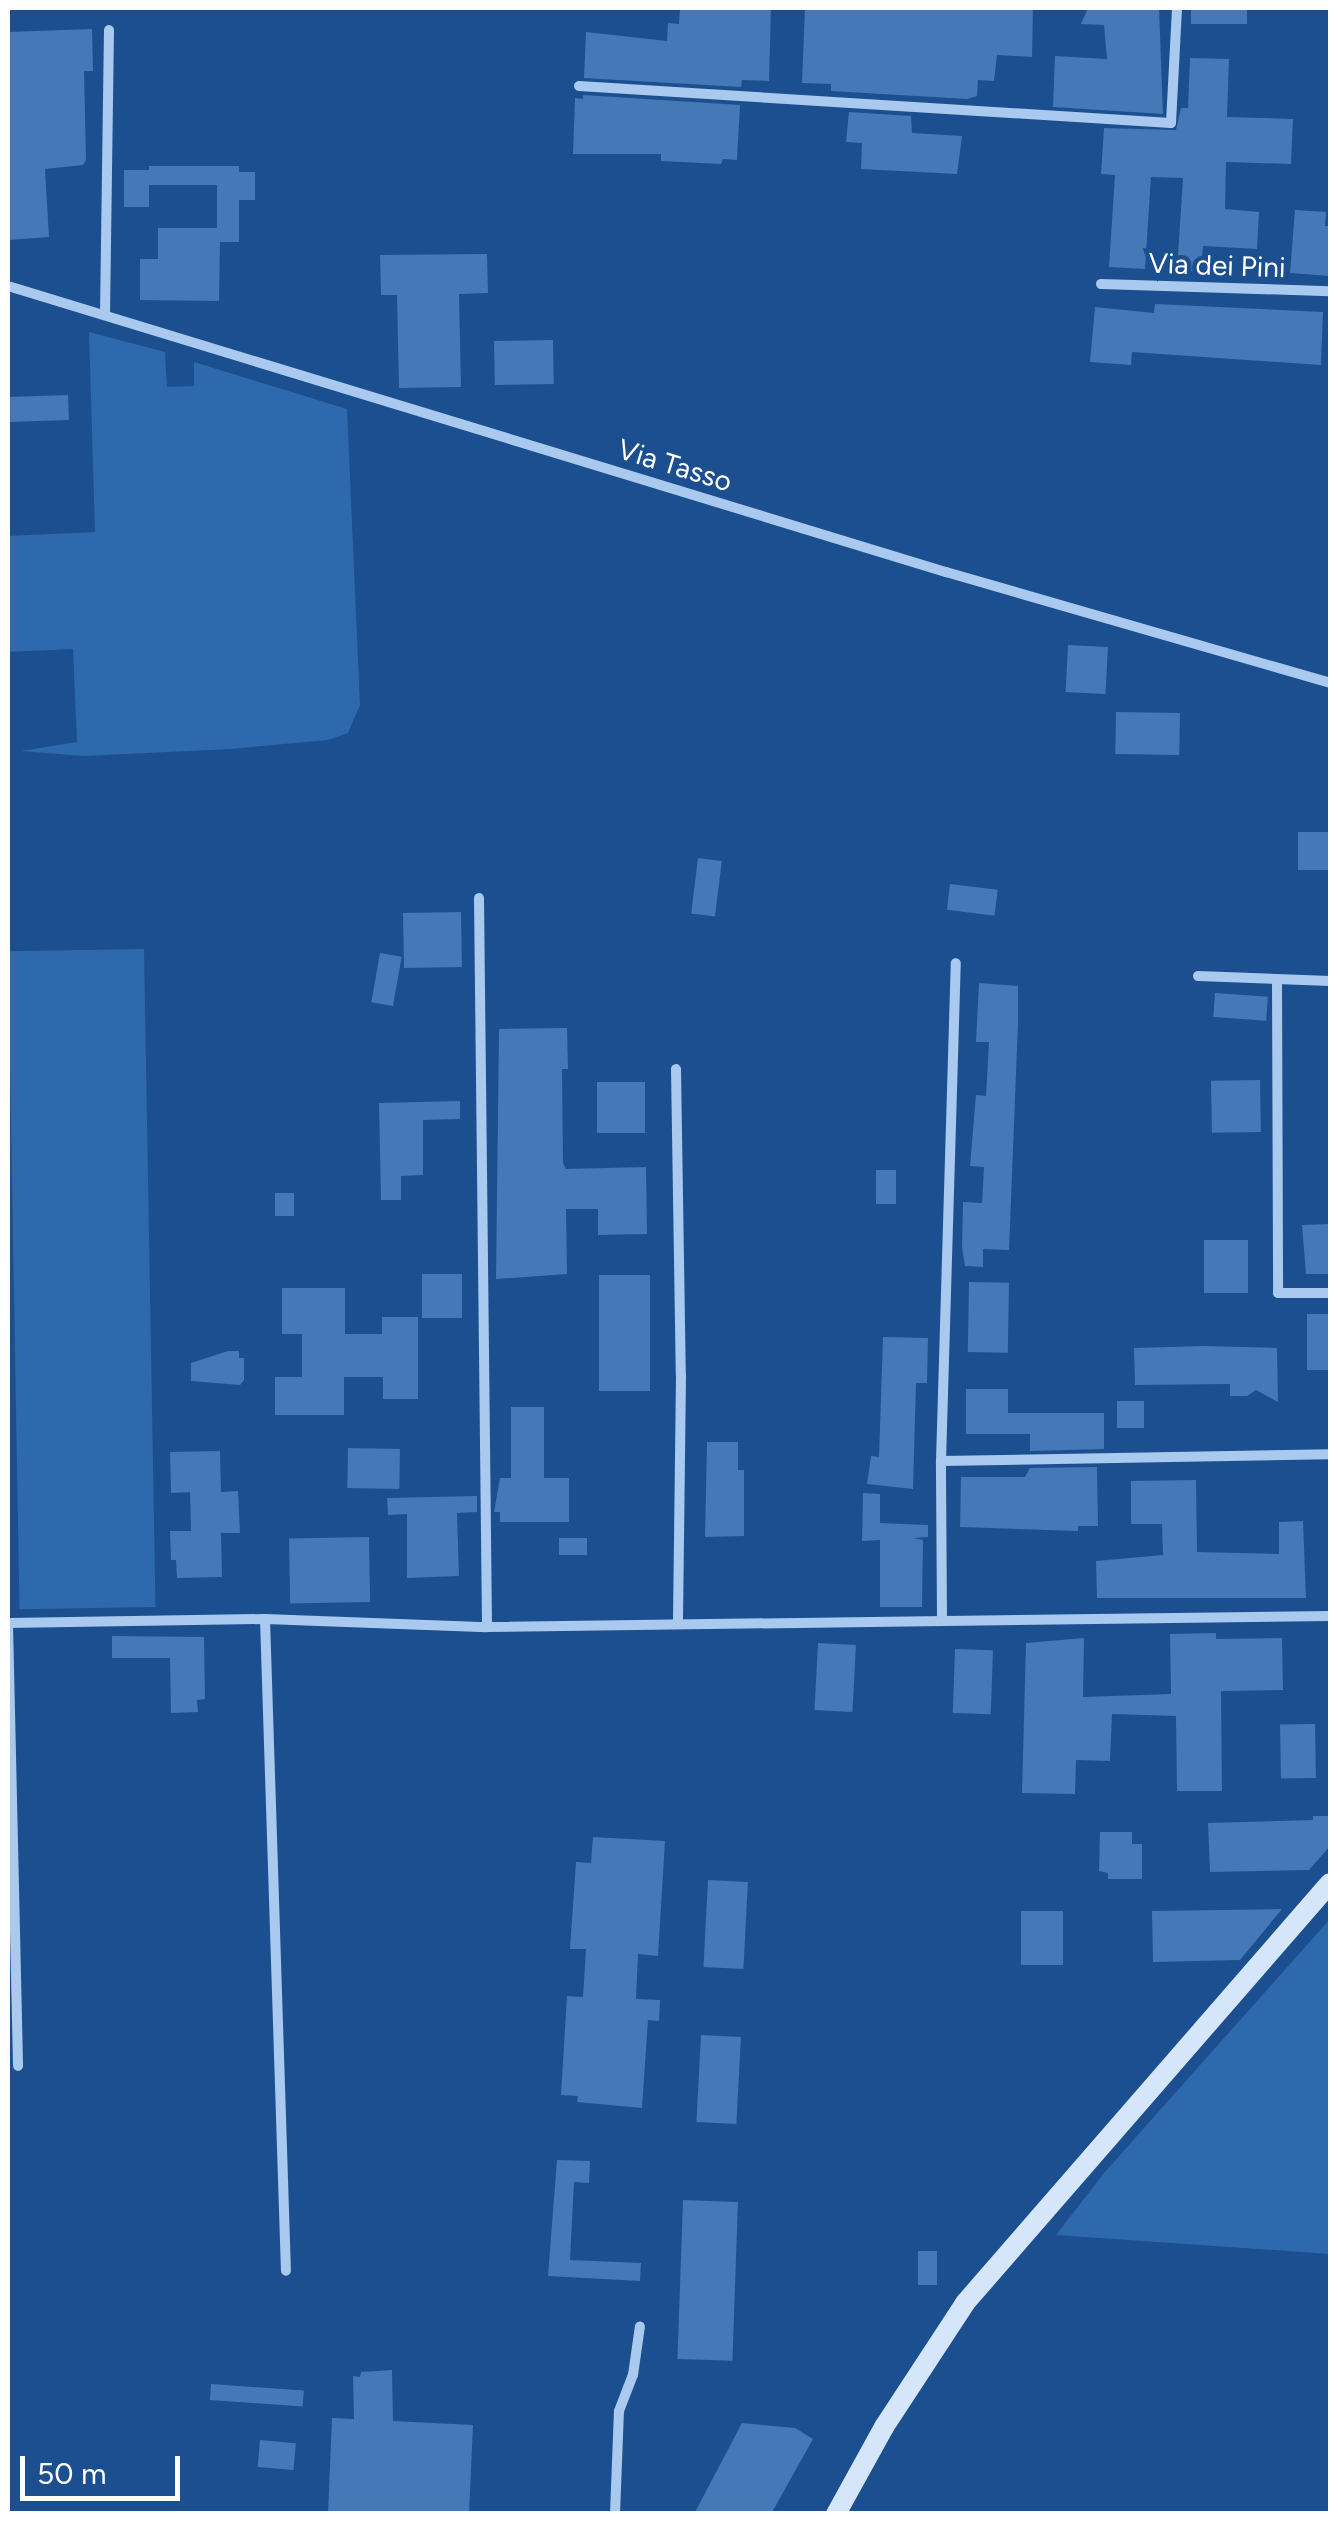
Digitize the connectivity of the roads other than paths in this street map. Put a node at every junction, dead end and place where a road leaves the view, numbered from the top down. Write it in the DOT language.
graph roads {
  1 [pos="1177,8"];
  2 [pos="108,30"];
  3 [pos="579,86"];
  4 [pos="1101,284"];
  5 [pos="8,286"];
  6 [pos="1330,292"];
  7 [pos="105,315"];
  8 [pos="1330,683"];
  9 [pos="480,898"];
  10 [pos="956,963"];
  11 [pos="1198,976"];
  12 [pos="1278,980"];
  13 [pos="1330,981"];
  14 [pos="676,1069"];
  15 [pos="1330,1294"];
  16 [pos="1330,1454"];
  17 [pos="941,1461"];
  18 [pos="1330,1616"];
  19 [pos="942,1618"];
  20 [pos="266,1619"];
  21 [pos="678,1623"];
  22 [pos="8,1624"];
  23 [pos="487,1627"];
  24 [pos="1330,1883"];
  25 [pos="18,2066"];
  26 [pos="286,2271"];
  27 [pos="640,2326"];
  28 [pos="615,2514"];
  29 [pos="836,2514"];
  1 -- 3 [label="street"];
  2 -- 7 [label="street"];
  4 -- 6 [label="street, Via dei Pini"];
  5 -- 7 [label="street, Via Tasso"];
  7 -- 8 [label="street, Via Tasso"];
  9 -- 23 [label="street"];
  10 -- 17 [label="street"];
  11 -- 12 [label="street"];
  12 -- 13 [label="street"];
  12 -- 15 [label="street"];
  14 -- 21 [label="street"];
  16 -- 17 [label="street"];
  17 -- 19 [label="street"];
  18 -- 19 [label="street"];
  19 -- 21 [label="street"];
  20 -- 22 [label="street"];
  20 -- 23 [label="street"];
  20 -- 26 [label="street"];
  21 -- 23 [label="street"];
  22 -- 25 [label="street"];
  24 -- 29 [label="street"];
  27 -- 28 [label="street"];
}
